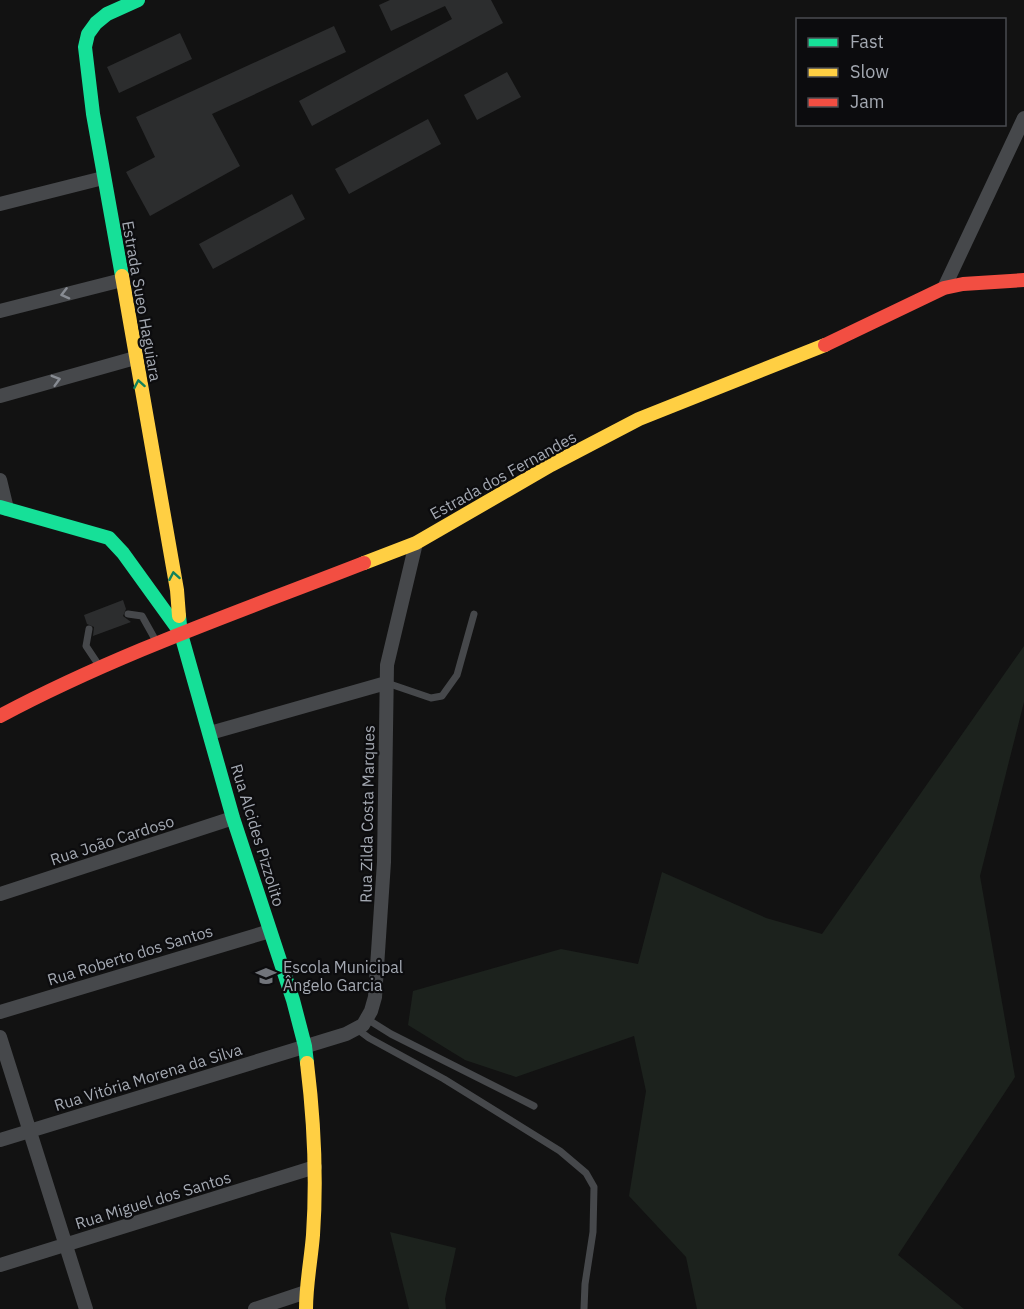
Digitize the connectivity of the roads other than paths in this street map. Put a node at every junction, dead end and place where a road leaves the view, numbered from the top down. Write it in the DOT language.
graph roads {
  1 [pos="138,0"];
  2 [pos="1024,118"];
  3 [pos="103,178"];
  4 [pos="0,204"];
  5 [pos="122,280"];
  6 [pos="1024,280"];
  7 [pos="944,288"];
  8 [pos="0,311"];
  9 [pos="135,358"];
  10 [pos="0,396"];
  11 [pos="0,480"];
  12 [pos="4,508"];
  13 [pos="416,543"];
  14 [pos="128,614"];
  15 [pos="474,614"];
  16 [pos="89,629"];
  17 [pos="181,634"];
  18 [pos="158,644"];
  19 [pos="101,668"];
  20 [pos="386,683"];
  21 [pos="0,716"];
  22 [pos="210,733"];
  23 [pos="233,818"];
  24 [pos="0,894"];
  25 [pos="270,931"];
  26 [pos="0,1012"];
  27 [pos="368,1018"];
  28 [pos="357,1029"];
  29 [pos="0,1037"];
  30 [pos="305,1046"];
  31 [pos="534,1106"];
  32 [pos="30,1131"];
  33 [pos="0,1140"];
  34 [pos="315,1167"];
  35 [pos="66,1244"];
  36 [pos="0,1265"];
  37 [pos="306,1292"];
  38 [pos="86,1309"];
  39 [pos="255,1309"];
  40 [pos="306,1309"];
  41 [pos="584,1309"];
  1 -- 3 [label="street, Estrada Sueo Haguiara"];
  2 -- 7 [label="street"];
  3 -- 4 [label="street"];
  3 -- 5 [label="street, Estrada Sueo Haguiara"];
  5 -- 8 [label="street, one-way"];
  5 -- 9 [label="street, Estrada Sueo Haguiara"];
  6 -- 7 [label="street, Estrada dos Fernandes"];
  7 -- 13 [label="street, Estrada dos Fernandes"];
  10 -- 9 [label="street, one-way"];
  17 -- 9 [label="street, Estrada Sueo Haguiara, one-way"];
  11 -- 12 [label="street"];
  12 -- 17 [label="street"];
  13 -- 17 [label="street, Estrada dos Fernandes"];
  13 -- 20 [label="street, Rua Zilda Costa Marques"];
  14 -- 18 [label="lane"];
  15 -- 20 [label="lane"];
  16 -- 19 [label="lane"];
  17 -- 18 [label="street, Estrada dos Fernandes"];
  17 -- 22 [label="street, Rua Alcides Pizzolito"];
  18 -- 19 [label="street, Estrada dos Fernandes"];
  19 -- 21 [label="street, Estrada dos Fernandes"];
  20 -- 22 [label="street"];
  20 -- 27 [label="street, Rua Zilda Costa Marques"];
  22 -- 23 [label="street, Rua Alcides Pizzolito"];
  23 -- 24 [label="street, Rua João Cardoso"];
  23 -- 25 [label="street, Rua Alcides Pizzolito"];
  25 -- 26 [label="street, Rua Roberto dos Santos"];
  25 -- 30 [label="street, Rua Alcides Pizzolito"];
  27 -- 28 [label="street"];
  27 -- 31 [label="lane"];
  28 -- 30 [label="street"];
  28 -- 41 [label="lane"];
  29 -- 32 [label="street"];
  30 -- 32 [label="street, Rua Vitória Morena da Silva"];
  30 -- 34 [label="street, Rua Alcides Pizzolito"];
  32 -- 33 [label="street, Rua Vitória Morena da Silva"];
  32 -- 35 [label="street"];
  34 -- 35 [label="street, Rua Miguel dos Santos"];
  34 -- 37 [label="street, Rua Alcides Pizzolito"];
  35 -- 36 [label="street, Rua Miguel dos Santos"];
  35 -- 38 [label="street"];
  37 -- 39 [label="street"];
  37 -- 40 [label="street, Rua Alcides Pizzolito"];
}
